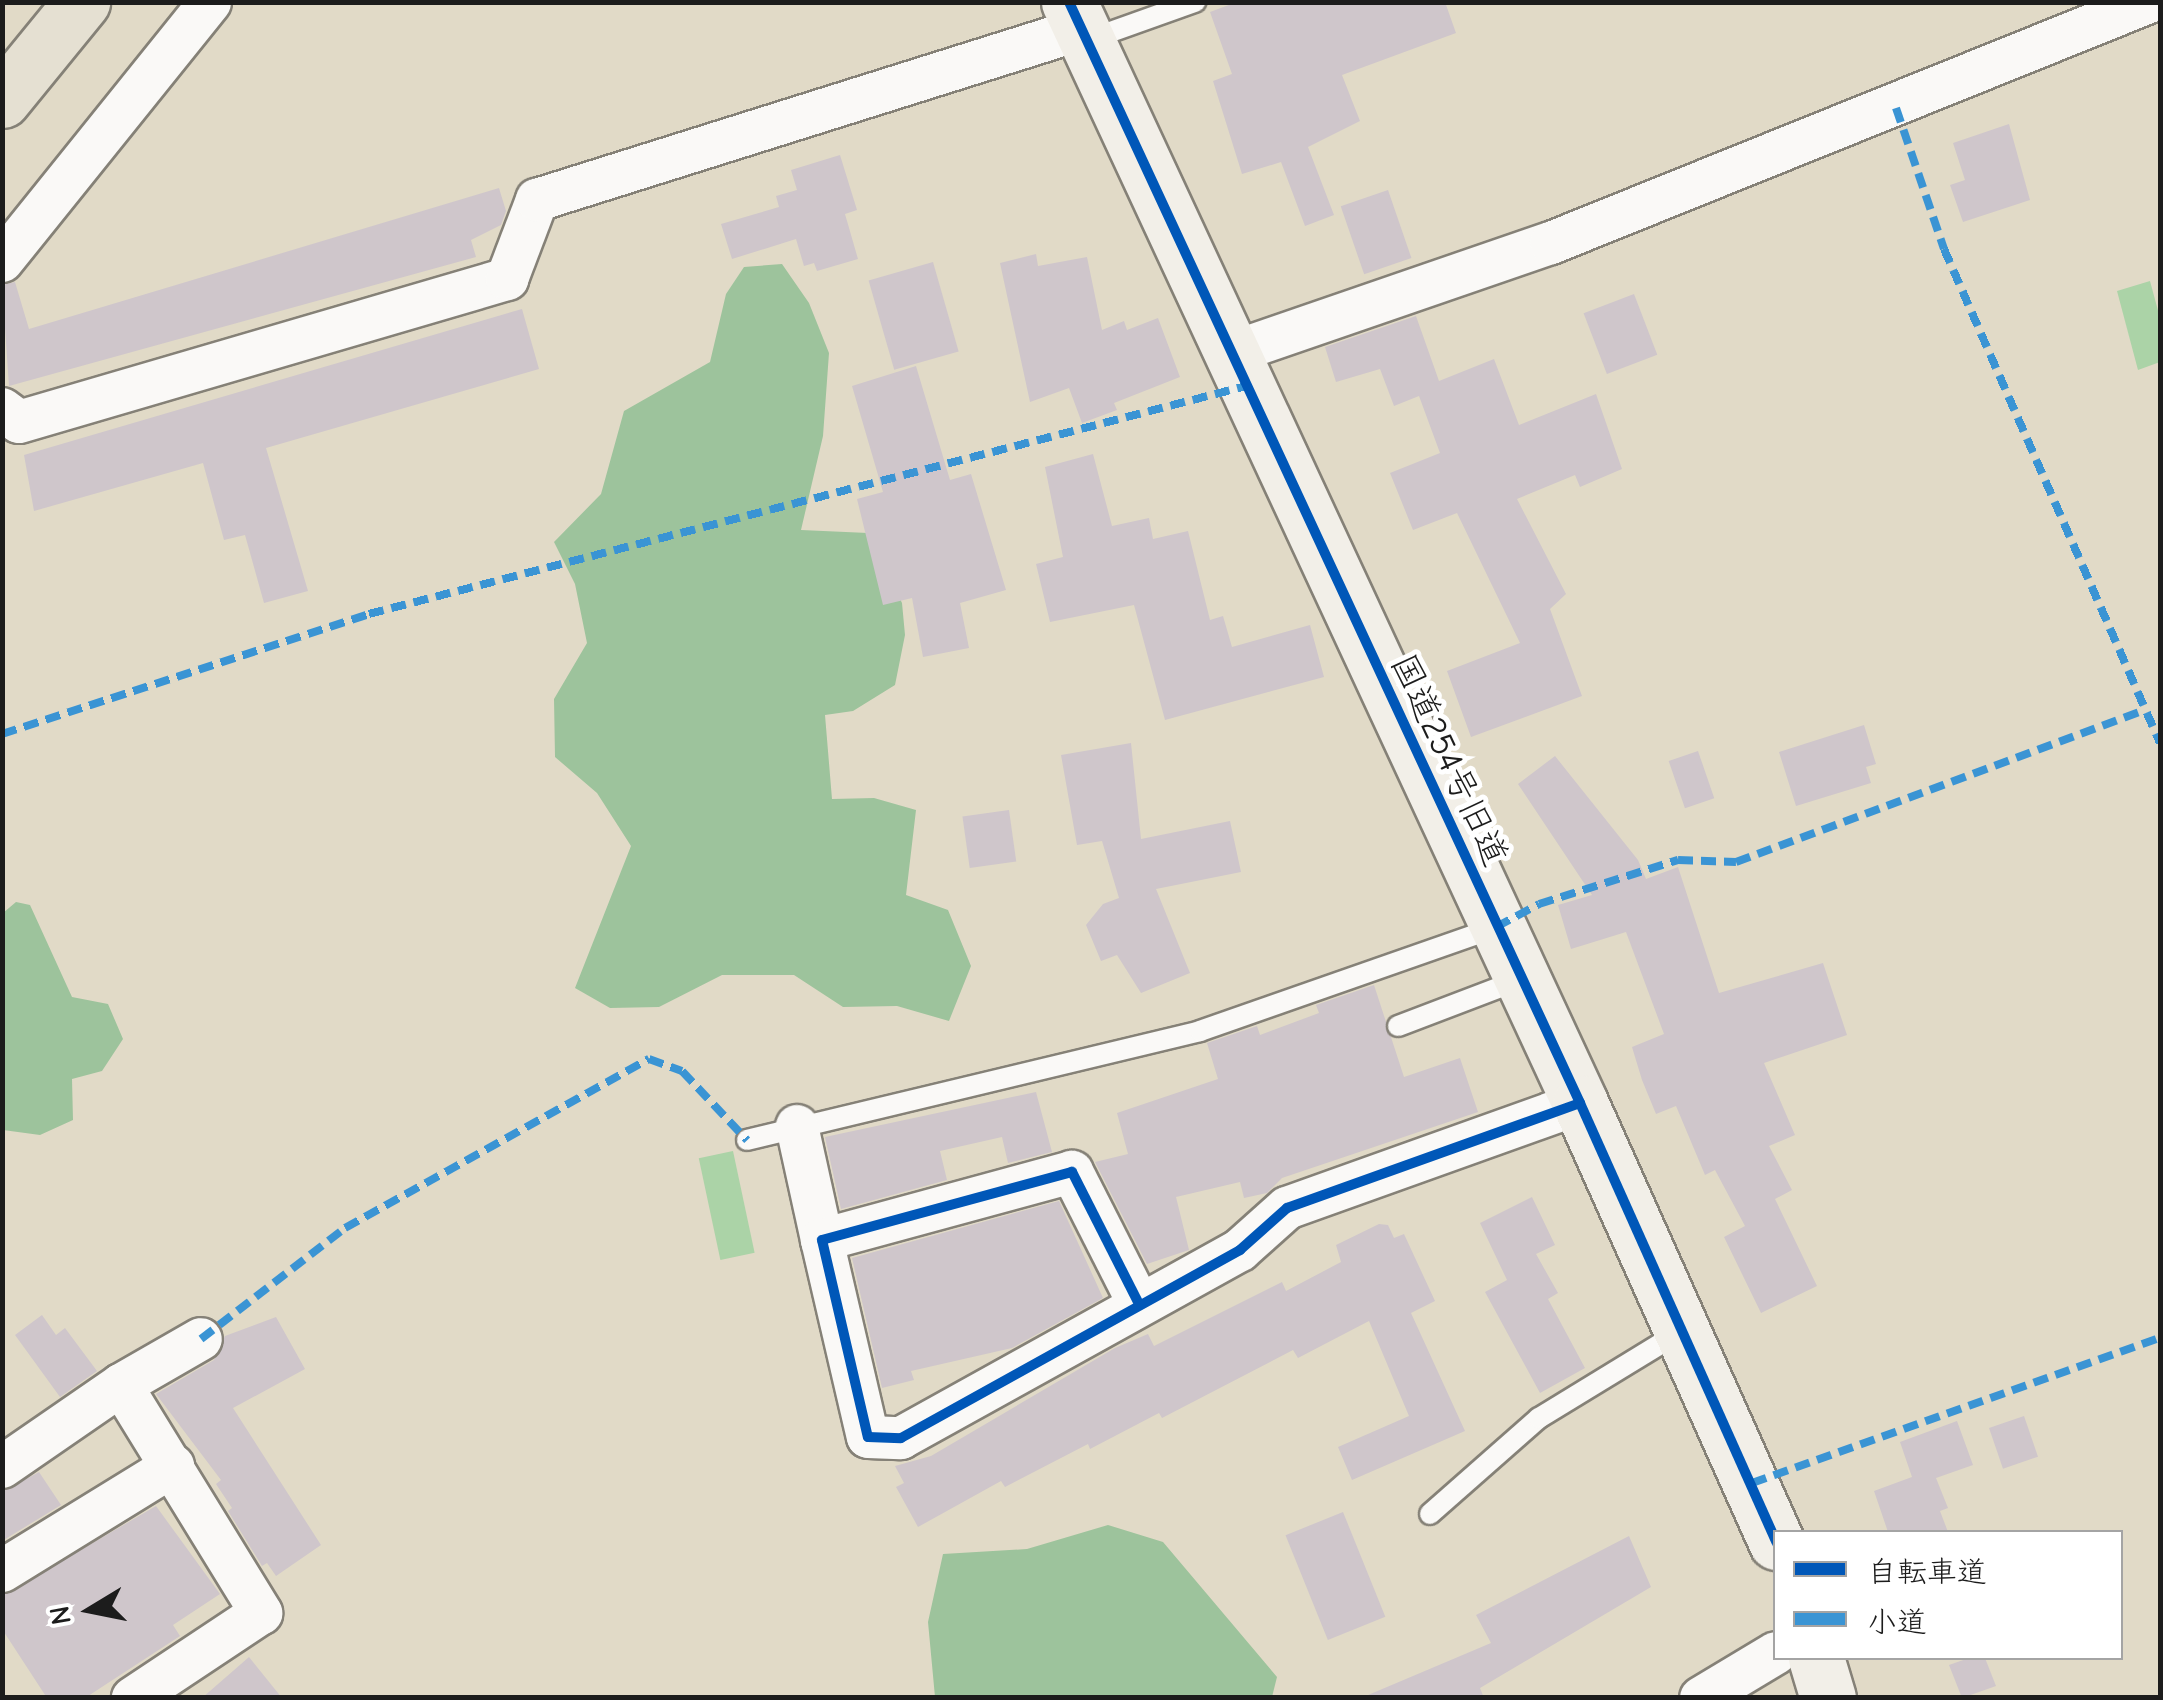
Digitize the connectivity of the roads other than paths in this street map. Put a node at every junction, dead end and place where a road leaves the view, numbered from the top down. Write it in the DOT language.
graph roads {
  1 [pos="82,2"];
  2 [pos="210,2"];
  3 [pos="1195,2"];
  4 [pos="2149,2"];
  5 [pos="1079,24"];
  6 [pos="2,100"];
  7 [pos="2,262"];
  8 [pos="1231,353"];
  9 [pos="2,409"];
  10 [pos="1496,927"];
  11 [pos="1522,979"];
  12 [pos="1398,1026"];
  13 [pos="1580,1103"];
  14 [pos="797,1126"];
  15 [pos="747,1140"];
  16 [pos="822,1240"];
  17 [pos="1138,1302"];
  18 [pos="1684,1329"];
  19 [pos="201,1339"];
  20 [pos="121,1385"];
  21 [pos="173,1466"];
  22 [pos="2,1468"];
  23 [pos="1430,1514"];
  24 [pos="1773,1535"];
  25 [pos="2,1571"];
  26 [pos="1773,1655"];
  27 [pos="1817,1660"];
  28 [pos="146,1694"];
  29 [pos="1701,1698"];
  30 [pos="1828,1698"];
  1 -- 6 [label="highway"];
  2 -- 7 [label="street"];
  3 -- 5 [label="lane"];
  4 -- 8 [label="street"];
  5 -- 8 [label="street, 国道254号旧道"];
  5 -- 9 [label="street"];
  8 -- 10 [label="street, 国道254号旧道"];
  10 -- 11 [label="street, 国道254号旧道"];
  10 -- 14 [label="lane"];
  11 -- 12 [label="lane"];
  11 -- 13 [label="street, 国道254号旧道"];
  13 -- 17 [label="street"];
  13 -- 18 [label="street, 国道254号旧道"];
  14 -- 15 [label="lane"];
  14 -- 16 [label="street"];
  16 -- 17 [label="street"];
  16 -- 17 [label="street"];
  18 -- 23 [label="lane"];
  18 -- 24 [label="street, 国道254号旧道"];
  19 -- 20 [label="street"];
  20 -- 21 [label="street"];
  20 -- 22 [label="street"];
  21 -- 25 [label="street"];
  21 -- 28 [label="street"];
  26 -- 29 [label="street"];
  27 -- 30 [label="street"];
}
